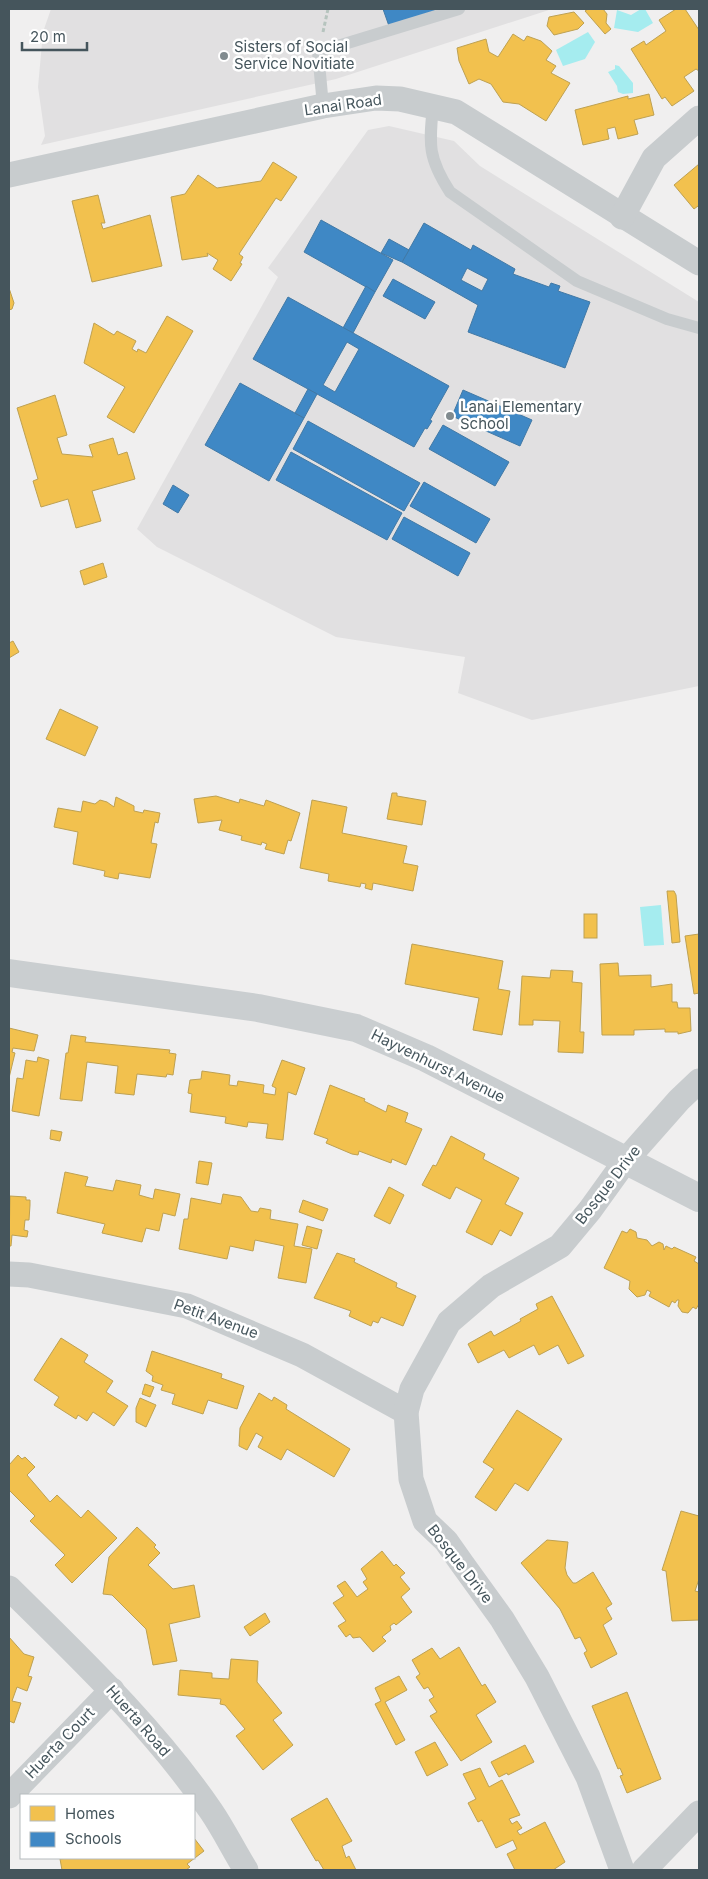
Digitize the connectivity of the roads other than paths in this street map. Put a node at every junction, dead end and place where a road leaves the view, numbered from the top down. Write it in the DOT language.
graph roads {
  1 [pos="459,9"];
  2 [pos="323,106"];
  3 [pos="433,106"];
  4 [pos="699,118"];
  5 [pos="9,175"];
  6 [pos="622,217"];
  7 [pos="699,263"];
  8 [pos="699,328"];
  9 [pos="9,973"];
  10 [pos="699,1081"];
  11 [pos="626,1160"];
  12 [pos="699,1198"];
  13 [pos="9,1274"];
  14 [pos="406,1412"];
  15 [pos="9,1588"];
  16 [pos="112,1690"];
  17 [pos="9,1796"];
  18 [pos="699,1813"];
  19 [pos="246,1870"];
  20 [pos="622,1870"];
  21 [pos="644,1870"];
  1 -- 2 [label="lane"];
  2 -- 3 [label="street, Lanai Road"];
  2 -- 5 [label="street, Lanai Road"];
  3 -- 6 [label="street, Lanai Road"];
  3 -- 8 [label="lane"];
  4 -- 6 [label="street"];
  6 -- 7 [label="street, Lanai Road"];
  9 -- 11 [label="main road, Hayvenhurst Avenue"];
  10 -- 11 [label="street, Bosque Drive"];
  11 -- 12 [label="main road, Hayvenhurst Avenue"];
  11 -- 14 [label="street, Bosque Drive"];
  13 -- 14 [label="street, Petit Avenue"];
  14 -- 20 [label="street, Bosque Drive"];
  15 -- 16 [label="street, Huerta Road"];
  16 -- 17 [label="street, Huerta Court"];
  16 -- 19 [label="street, Huerta Road"];
  18 -- 21 [label="street"];
}
